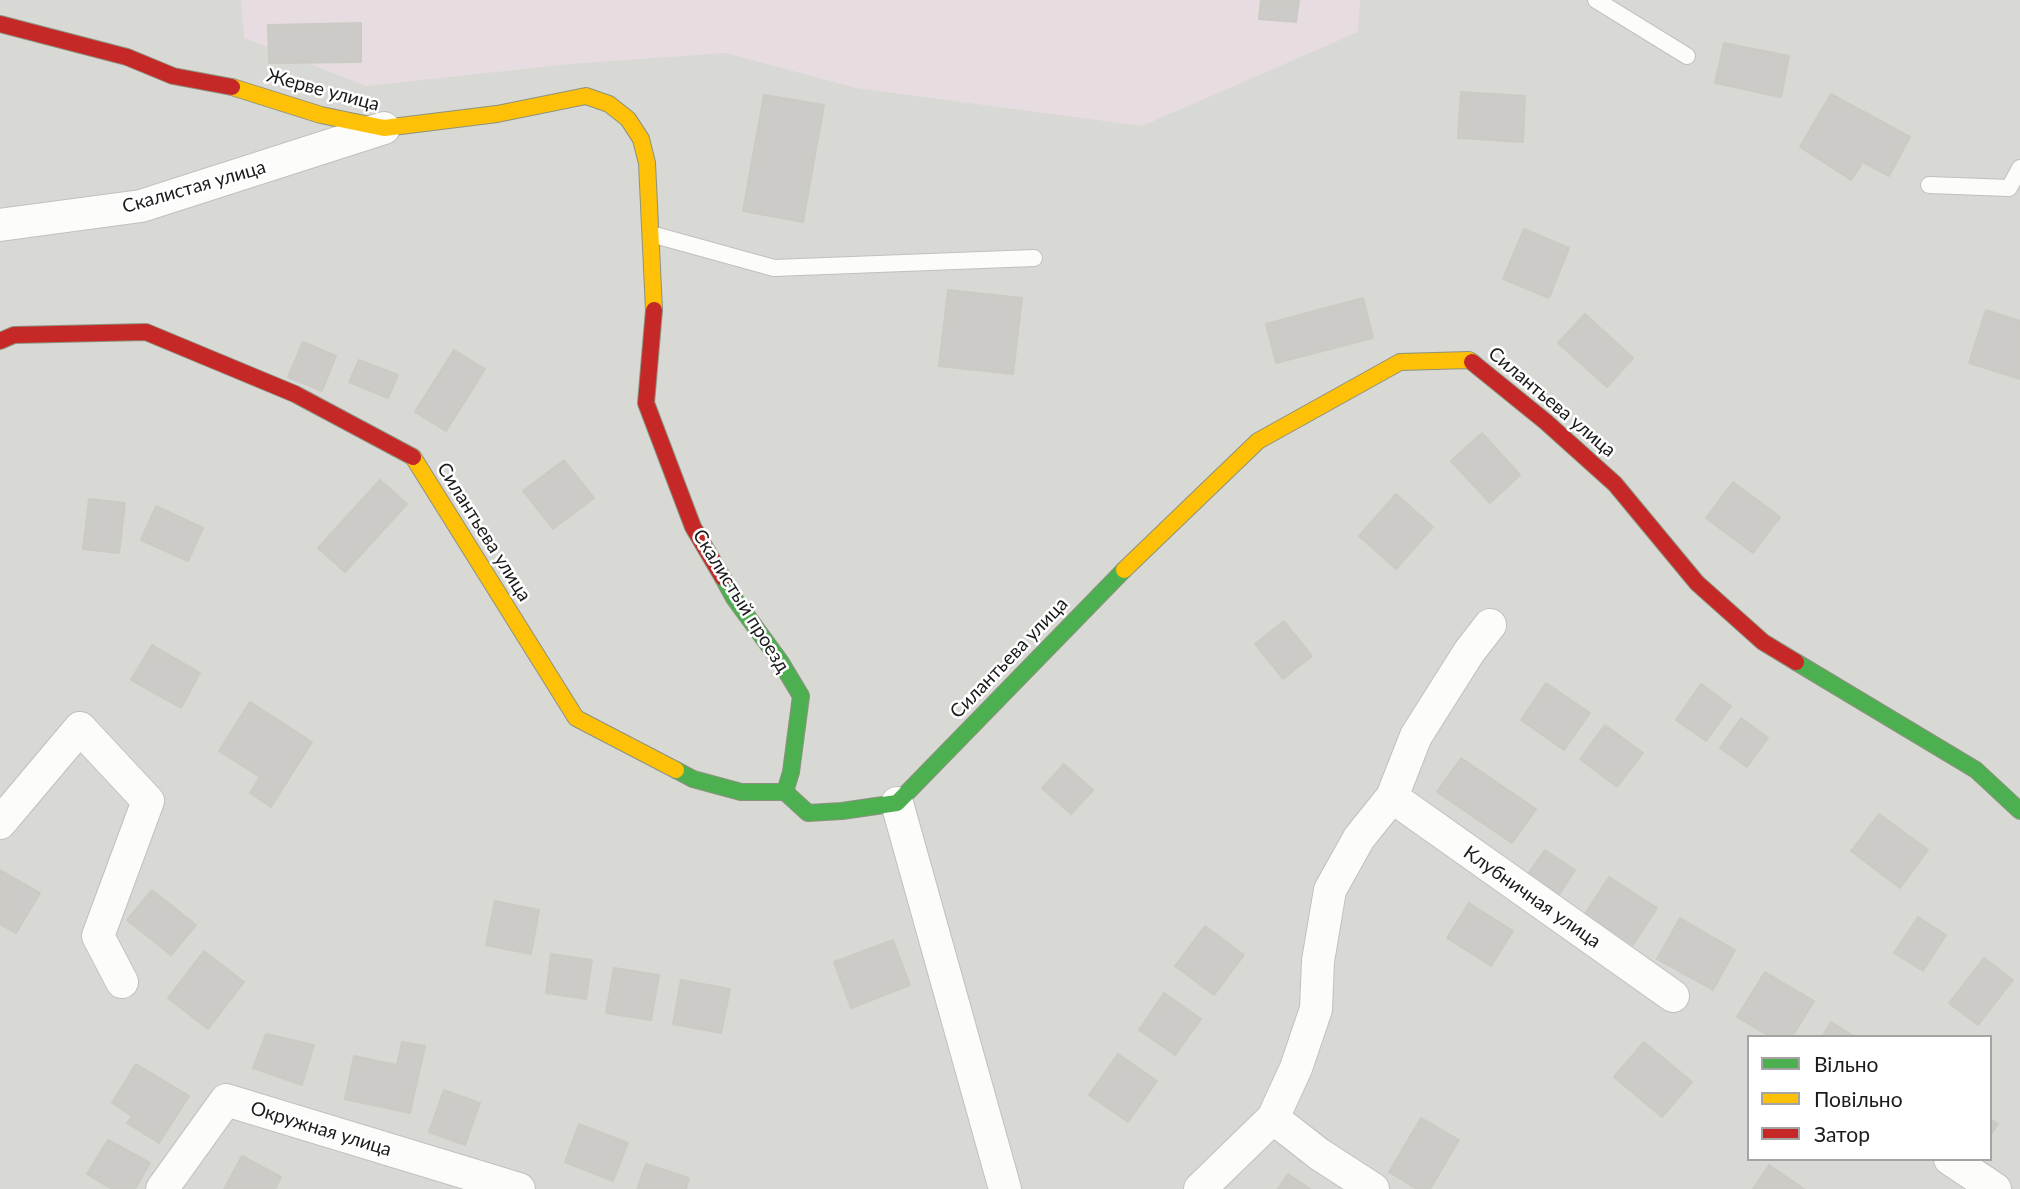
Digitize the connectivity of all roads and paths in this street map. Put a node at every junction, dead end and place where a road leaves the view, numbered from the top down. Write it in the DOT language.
graph roads {
  1 [pos="1596,0"];
  2 [pos="0,24"];
  3 [pos="1687,56"];
  4 [pos="384,128"];
  5 [pos="647,163"];
  6 [pos="2020,168"];
  7 [pos="1930,185"];
  8 [pos="0,225"];
  9 [pos="651,233"];
  10 [pos="1034,258"];
  11 [pos="0,341"];
  12 [pos="1490,625"];
  13 [pos="785,792"];
  14 [pos="1392,797"];
  15 [pos="897,803"];
  16 [pos="2020,811"];
  17 [pos="0,823"];
  18 [pos="122,982"];
  19 [pos="1673,996"];
  20 [pos="1273,1118"];
  21 [pos="1953,1161"];
  22 [pos="162,1189"];
  23 [pos="519,1189"];
  24 [pos="1004,1189"];
  25 [pos="1199,1189"];
  26 [pos="1373,1189"];
  27 [pos="1995,1189"];
  1 -- 3 [label="lane"];
  2 -- 4 [label="street, Жерве улица"];
  4 -- 5 [label="street, Жерве улица"];
  4 -- 8 [label="street, Скалистая улица"];
  5 -- 9 [label="street, Скалистый проезд"];
  6 -- 7 [label="lane"];
  9 -- 10 [label="lane"];
  9 -- 13 [label="street, Скалистый проезд"];
  11 -- 13 [label="street, Силантьева улица"];
  12 -- 14 [label="street"];
  13 -- 15 [label="street"];
  14 -- 19 [label="street, Клубничная улица"];
  14 -- 20 [label="street"];
  15 -- 16 [label="street, Силантьева улица"];
  15 -- 24 [label="street"];
  17 -- 18 [label="street"];
  20 -- 25 [label="street"];
  20 -- 26 [label="street"];
  21 -- 27 [label="street"];
  22 -- 23 [label="street, Окружная улица"];
}
